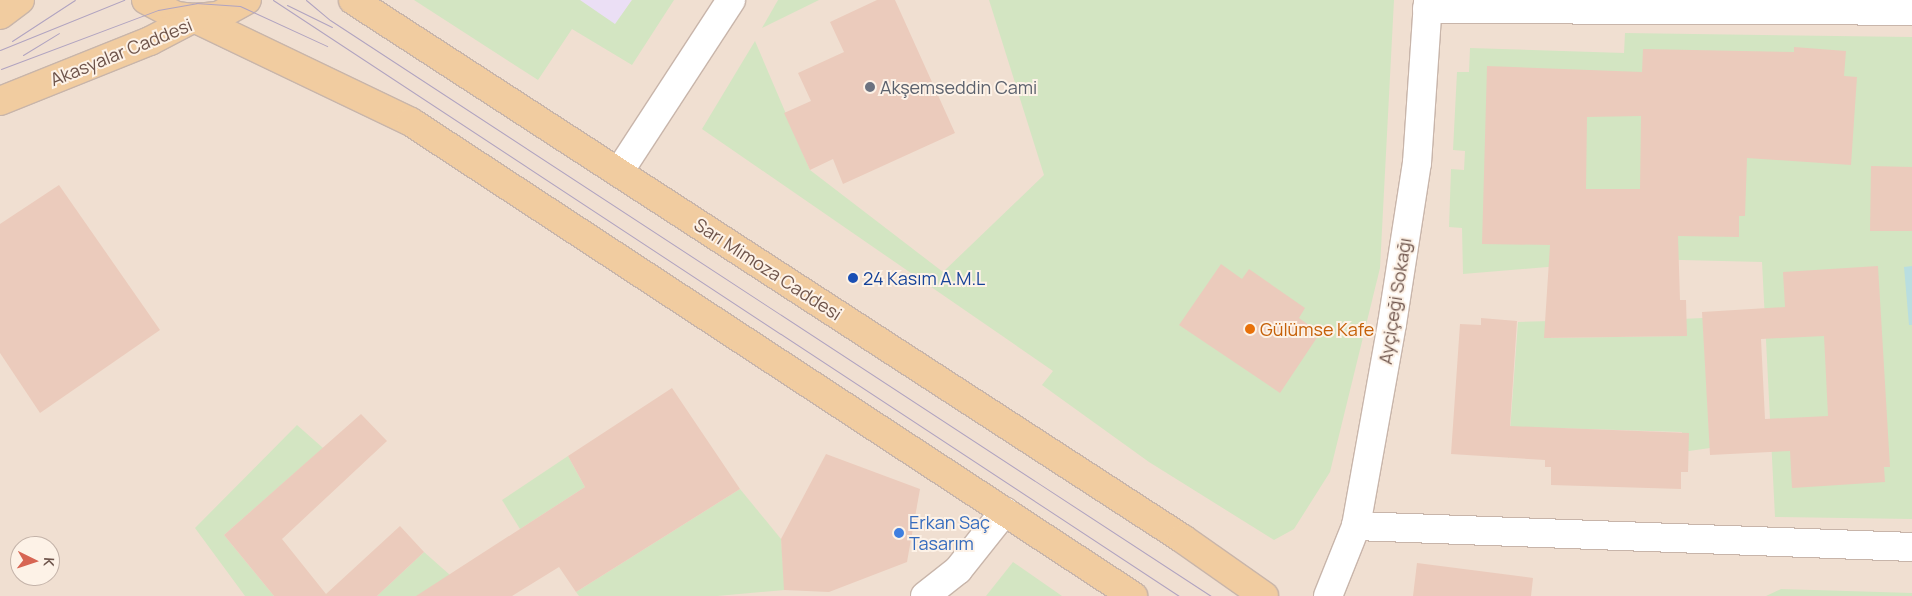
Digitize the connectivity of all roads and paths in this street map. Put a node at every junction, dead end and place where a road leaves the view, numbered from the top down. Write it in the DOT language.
graph roads {
  1 [pos="20,0"];
  2 [pos="146,0"];
  3 [pos="247,0"];
  4 [pos="353,0"];
  5 [pos="731,0"];
  6 [pos="1428,5"];
  7 [pos="1912,11"];
  8 [pos="0,15"];
  9 [pos="194,18"];
  10 [pos="0,101"];
  11 [pos="619,172"];
  12 [pos="1005,511"];
  13 [pos="1356,526"];
  14 [pos="1912,546"];
  15 [pos="925,596"];
  16 [pos="1134,596"];
  17 [pos="1264,596"];
  18 [pos="1328,596"];
  1 -- 8 [label="main road"];
  2 -- 9 [label="main road"];
  3 -- 9 [label="main road"];
  4 -- 11 [label="main road, Sarı Mimoza Caddesi"];
  5 -- 11 [label="street"];
  6 -- 7 [label="street"];
  6 -- 13 [label="street, Ayçiçeği Sokağı"];
  9 -- 10 [label="main road, Akasyalar Caddesi"];
  9 -- 12 [label="main road, Akasyalar Caddesi"];
  11 -- 17 [label="main road, Sarı Mimoza Caddesi"];
  12 -- 15 [label="street"];
  12 -- 16 [label="main road"];
  13 -- 14 [label="street"];
  13 -- 18 [label="street, Ayçiçeği Sokağı"];
}
